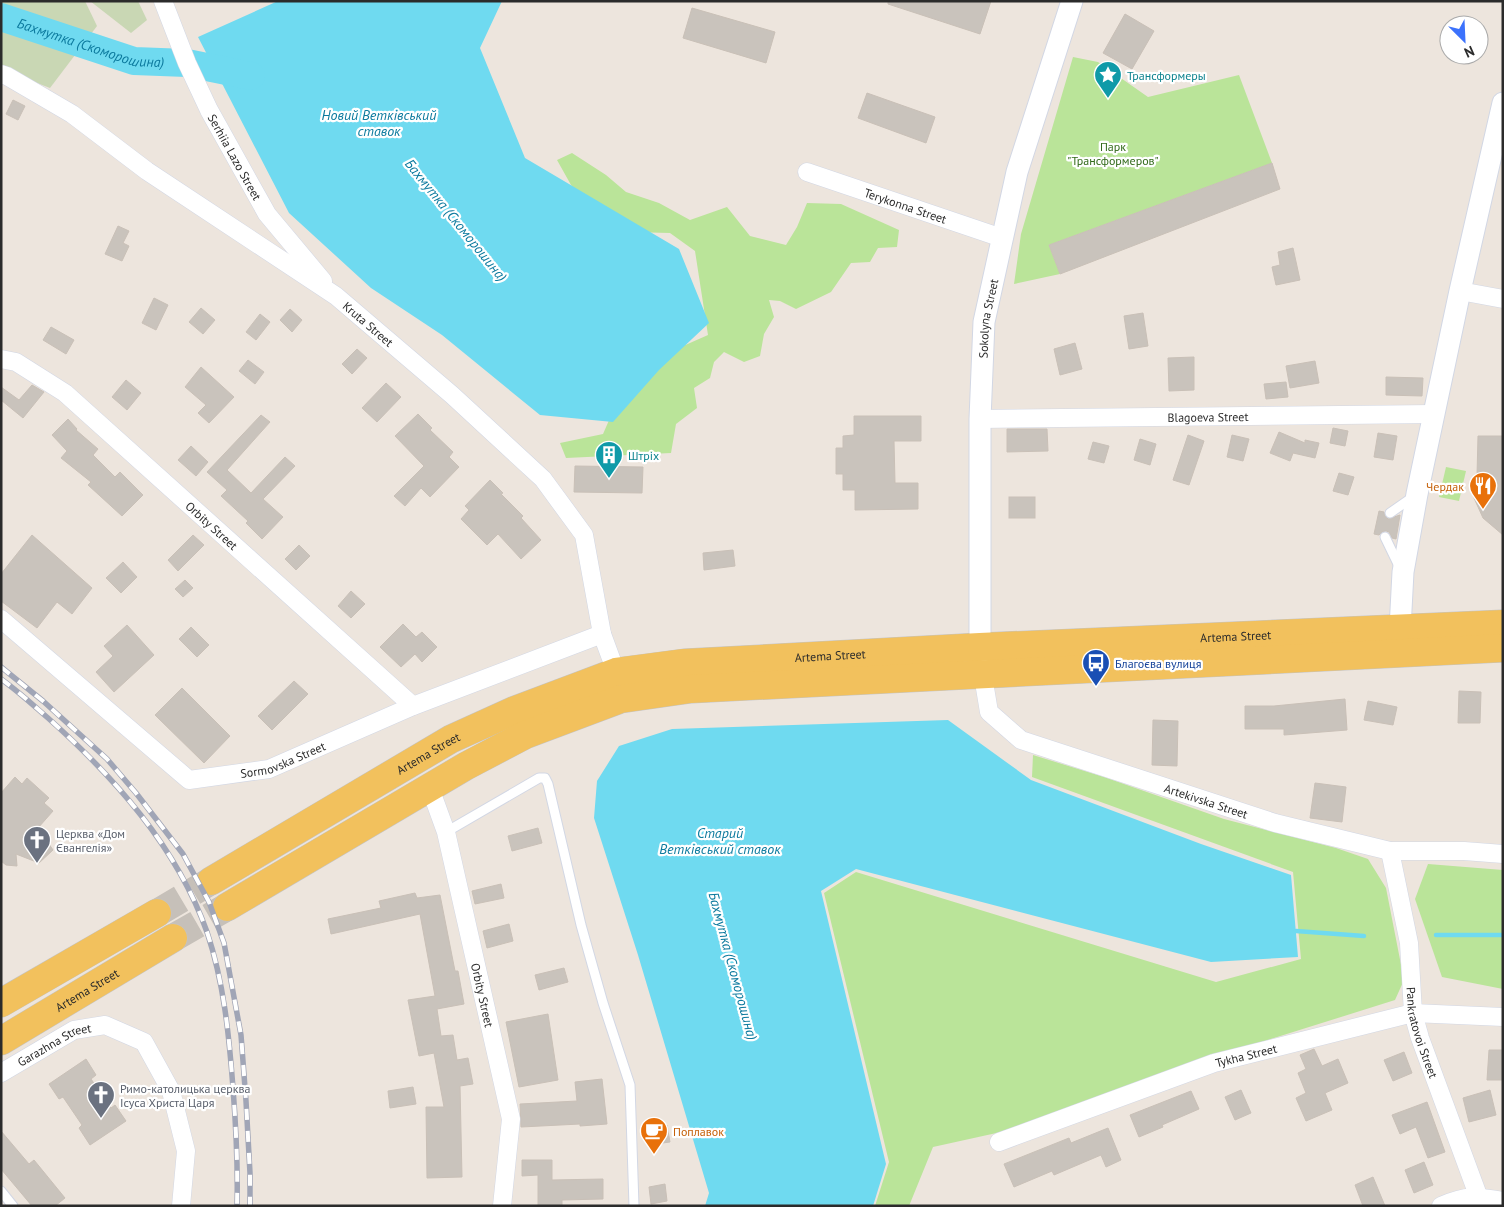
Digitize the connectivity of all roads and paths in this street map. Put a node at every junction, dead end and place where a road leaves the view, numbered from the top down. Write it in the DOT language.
graph roads {
  1 [pos="163,1"];
  2 [pos="1072,1"];
  3 [pos="1,74"];
  4 [pos="1503,103"];
  5 [pos="807,172"];
  6 [pos="1002,238"];
  7 [pos="1460,291"];
  8 [pos="336,296"];
  9 [pos="1503,299"];
  10 [pos="1,359"];
  11 [pos="1434,414"];
  12 [pos="980,419"];
  13 [pos="1417,494"];
  14 [pos="1390,513"];
  15 [pos="1385,537"];
  16 [pos="1403,572"];
  17 [pos="1,619"];
  18 [pos="1503,624"];
  19 [pos="1400,629"];
  20 [pos="602,634"];
  21 [pos="1503,648"];
  22 [pos="981,660"];
  23 [pos="616,672"];
  24 [pos="413,706"];
  25 [pos="430,788"];
  26 [pos="446,832"];
  27 [pos="1390,851"];
  28 [pos="1503,854"];
  29 [pos="211,881"];
  30 [pos="227,907"];
  31 [pos="157,913"];
  32 [pos="173,938"];
  33 [pos="1,1003"];
  34 [pos="1413,1013"];
  35 [pos="1503,1017"];
  36 [pos="1,1042"];
  37 [pos="1,1073"];
  38 [pos="999,1142"];
  39 [pos="1,1191"];
  40 [pos="1480,1201"];
  41 [pos="1503,1202"];
  42 [pos="13,1206"];
  43 [pos="181,1206"];
  44 [pos="502,1206"];
  45 [pos="634,1206"];
  46 [pos="1441,1206"];
  1 -- 8 [label="street, Serhiia Lazo Street"];
  2 -- 6 [label="street, Sokolyna Street"];
  3 -- 8 [label="street, Kruta Street"];
  4 -- 7 [label="street"];
  5 -- 6 [label="street, Terykonna Street"];
  6 -- 12 [label="street, Sokolyna Street"];
  7 -- 9 [label="street"];
  7 -- 11 [label="street"];
  8 -- 20 [label="street, Kruta Street"];
  10 -- 24 [label="street, Orbity Street"];
  11 -- 12 [label="street, Blagoeva Street"];
  11 -- 13 [label="street"];
  12 -- 22 [label="street, Sokolyna Street"];
  13 -- 14 [label="lane"];
  13 -- 16 [label="street"];
  15 -- 16 [label="lane"];
  16 -- 19 [label="street"];
  17 -- 24 [label="street, Sormovska Street"];
  18 -- 19 [label="main road, Artema Street"];
  19 -- 22 [label="main road, Artema Street"];
  20 -- 23 [label="street, Kruta Street"];
  20 -- 24 [label="street, Sormovska Street"];
  21 -- 22 [label="main road, Artema Street"];
  22 -- 23 [label="main road, Artema Street"];
  22 -- 25 [label="main road, Artema Street"];
  22 -- 27 [label="street, Artekivska Street"];
  23 -- 29 [label="main road, Artema Street"];
  25 -- 26 [label="street, Orbity Street"];
  25 -- 30 [label="main road, Artema Street"];
  26 -- 44 [label="street, Orbity Street"];
  26 -- 45 [label="lane"];
  27 -- 28 [label="street, Artekivska Street"];
  27 -- 34 [label="street, Pankratovoi Street"];
  31 -- 33 [label="main road"];
  32 -- 36 [label="main road, Artema Street"];
  34 -- 35 [label="street, Tykha Street"];
  34 -- 38 [label="street, Tykha Street"];
  34 -- 40 [label="street, Pankratovoi Street"];
  37 -- 43 [label="street, Garazhna Street"];
  39 -- 42 [label="lane"];
  40 -- 41 [label="street"];
  40 -- 46 [label="street"];
}
